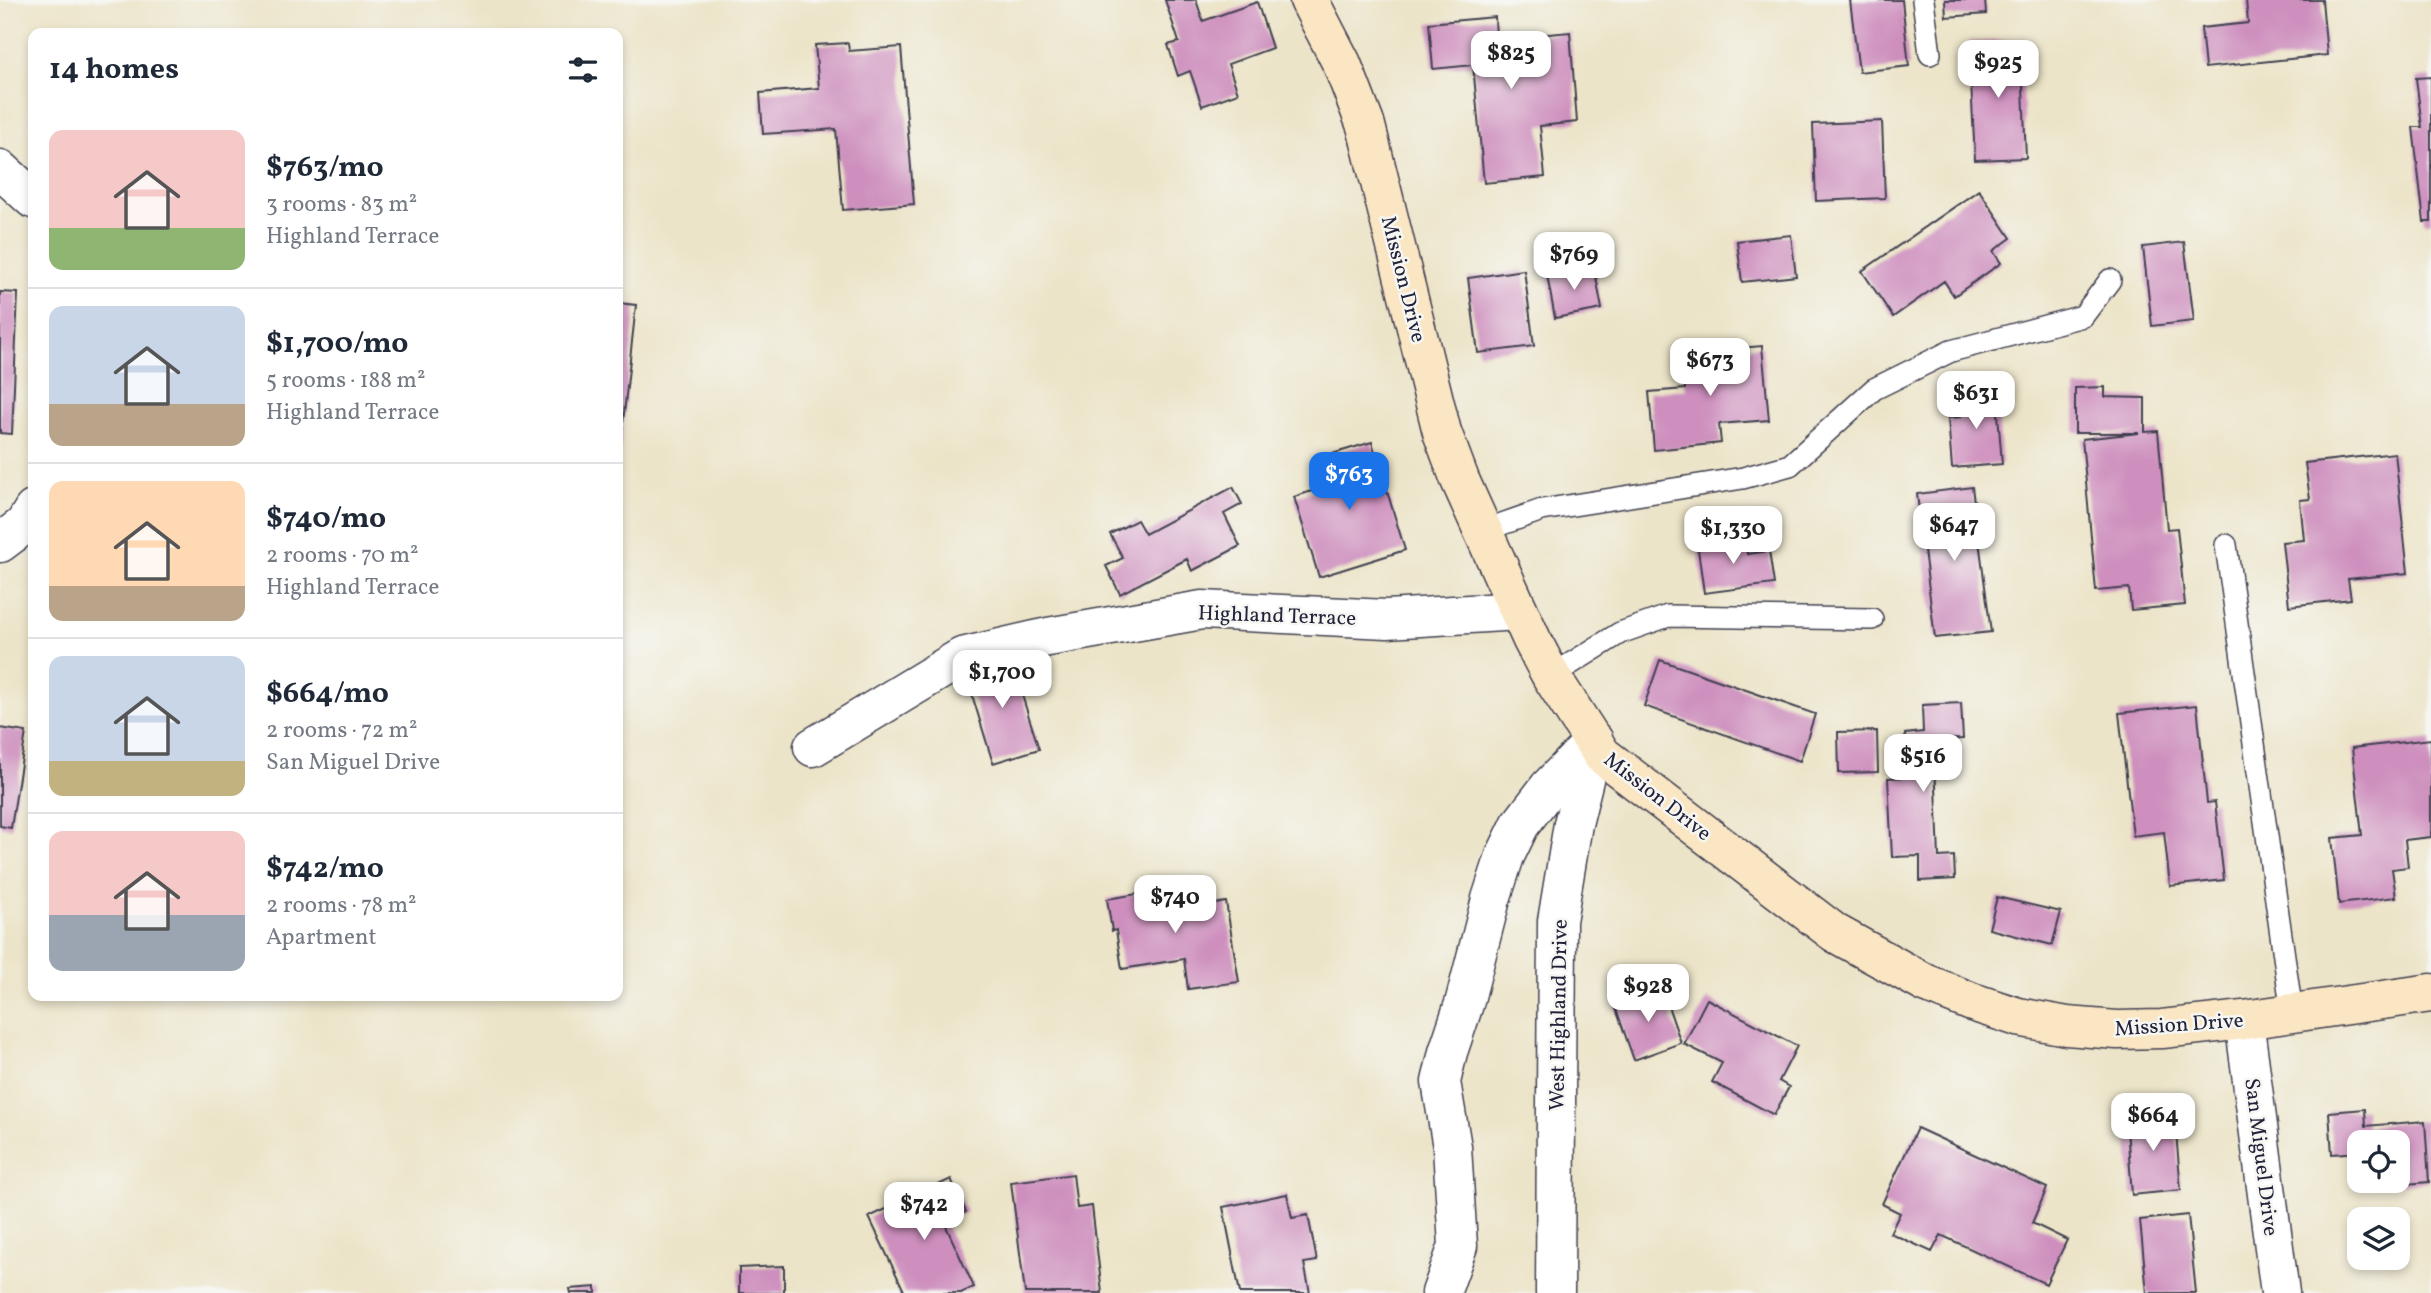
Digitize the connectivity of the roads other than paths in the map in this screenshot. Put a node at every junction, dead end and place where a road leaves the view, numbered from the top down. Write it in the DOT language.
graph roads {
  1 [pos="1309,0"];
  2 [pos="1923,0"];
  3 [pos="1930,54"];
  4 [pos="0,169"];
  5 [pos="28,194"];
  6 [pos="2110,280"];
  7 [pos="28,518"];
  8 [pos="1482,531"];
  9 [pos="0,543"];
  10 [pos="2226,545"];
  11 [pos="1519,611"];
  12 [pos="1872,619"];
  13 [pos="1551,676"];
  14 [pos="1594,741"];
  15 [pos="813,747"];
  16 [pos="2431,993"];
  17 [pos="2292,1013"];
  18 [pos="2244,1020"];
  19 [pos="1441,1293"];
  20 [pos="1555,1293"];
  21 [pos="2280,1293"];
  1 -- 8 [label="street, Mission Drive"];
  2 -- 3 [label="lane"];
  4 -- 5 [label="street"];
  6 -- 8 [label="lane"];
  7 -- 9 [label="street"];
  8 -- 11 [label="street, Mission Drive"];
  10 -- 17 [label="lane"];
  11 -- 13 [label="street, Mission Drive"];
  11 -- 15 [label="street, Highland Terrace"];
  12 -- 13 [label="lane"];
  13 -- 14 [label="street, Mission Drive"];
  14 -- 18 [label="street, Mission Drive"];
  14 -- 19 [label="street"];
  14 -- 20 [label="street, West Highland Drive"];
  16 -- 17 [label="street, Mission Drive"];
  17 -- 18 [label="street, Mission Drive"];
  18 -- 21 [label="street, San Miguel Drive"];
}
